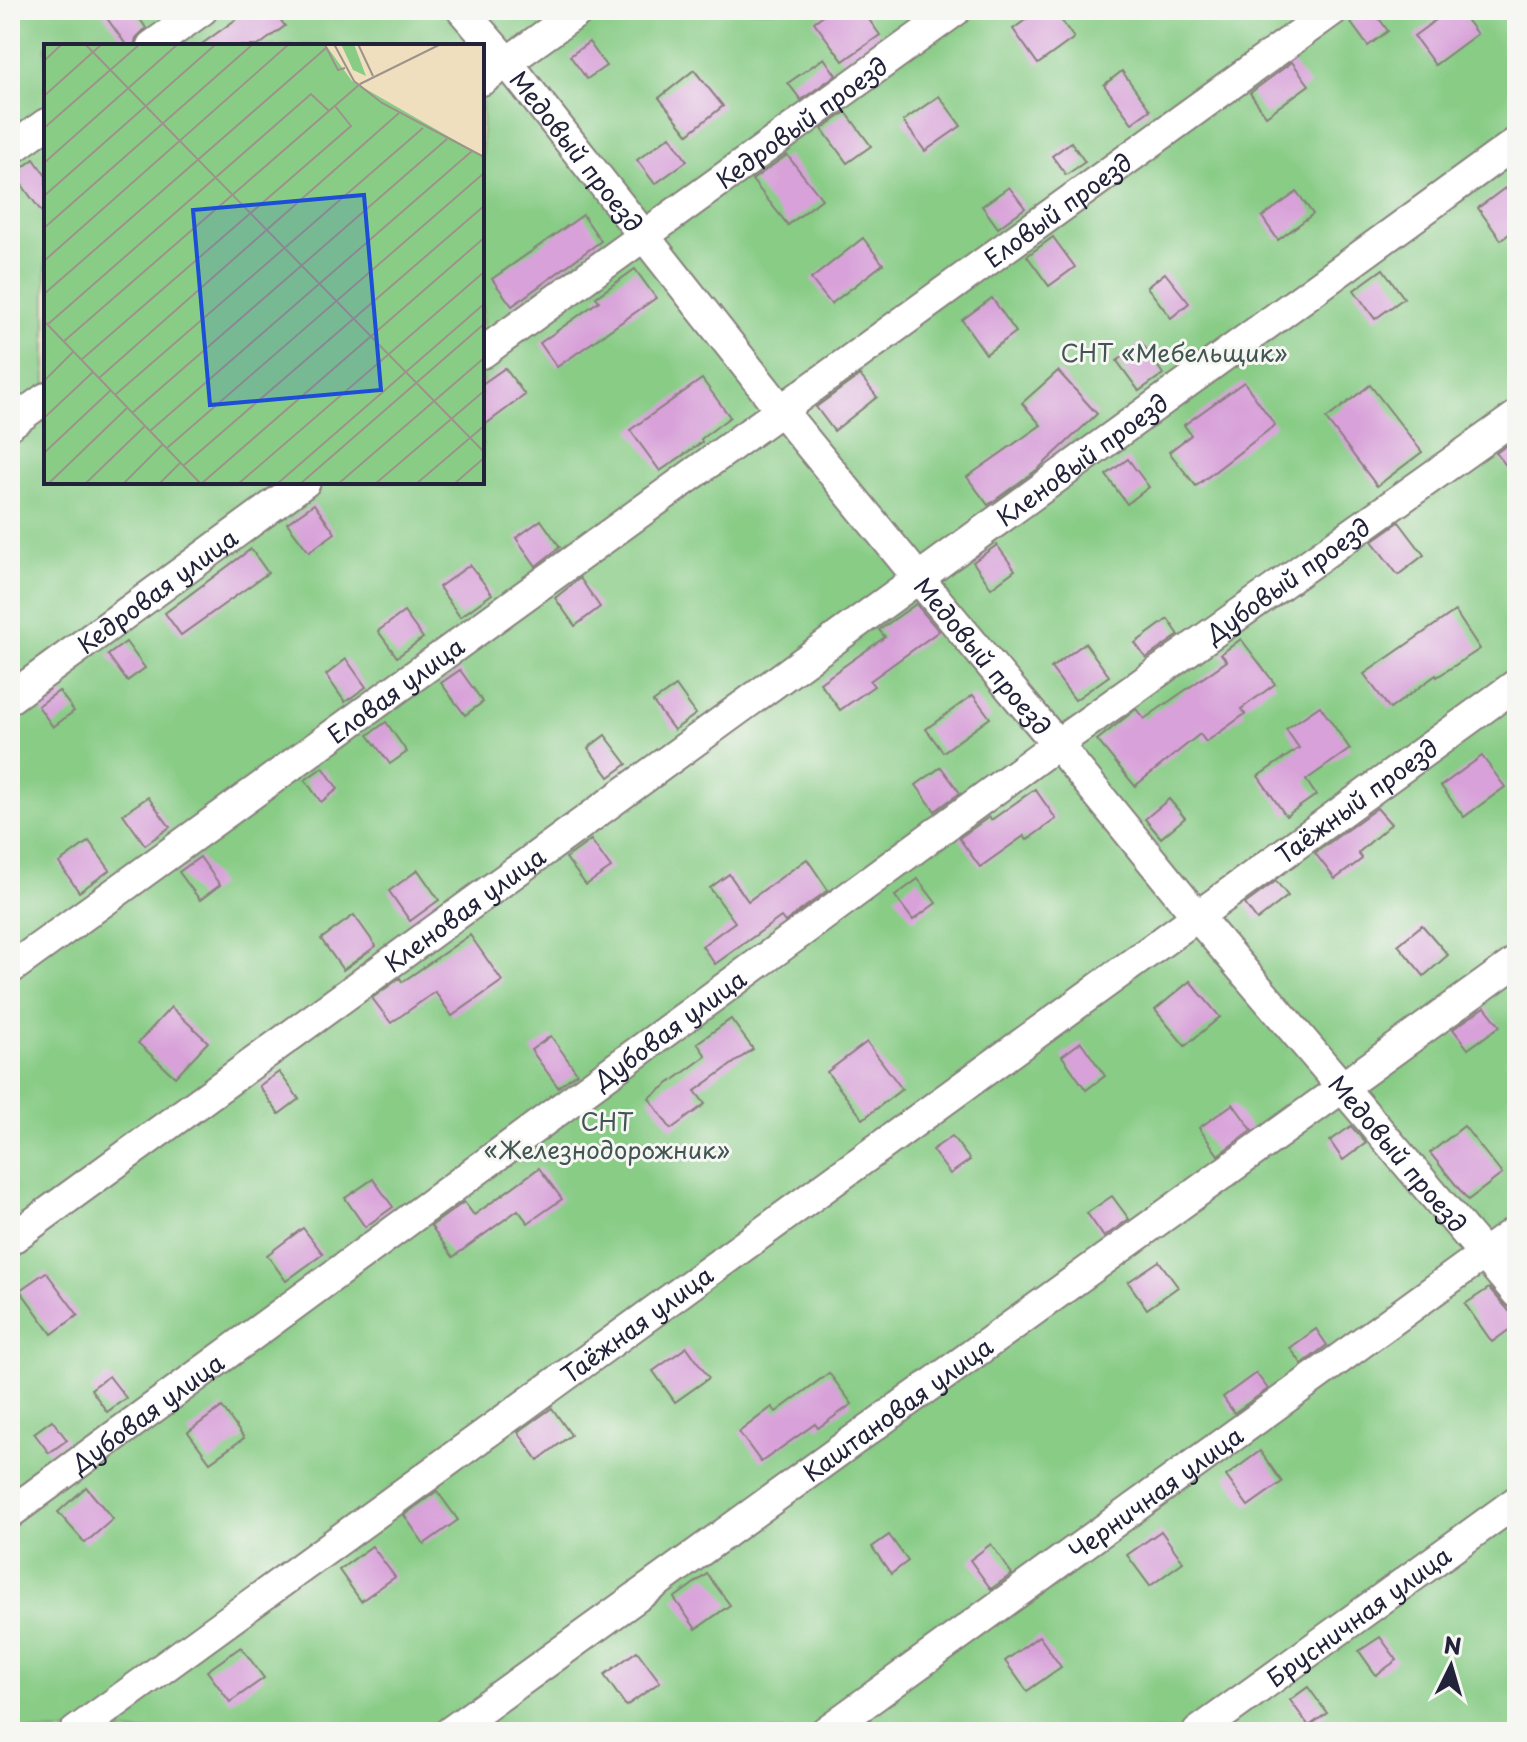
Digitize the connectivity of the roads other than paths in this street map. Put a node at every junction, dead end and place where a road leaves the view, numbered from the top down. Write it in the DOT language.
graph roads {
  1 [pos="202,10"];
  2 [pos="462,10"];
  3 [pos="580,10"];
  4 [pos="956,10"];
  5 [pos="1333,10"];
  6 [pos="155,44"];
  7 [pos="507,62"];
  8 [pos="484,79"];
  9 [pos="44,125"];
  10 [pos="1517,142"];
  11 [pos="10,150"];
  12 [pos="645,234"];
  13 [pos="484,352"];
  14 [pos="44,399"];
  15 [pos="781,410"];
  16 [pos="1517,416"];
  17 [pos="10,424"];
  18 [pos="302,484"];
  19 [pos="919,579"];
  20 [pos="1517,684"];
  21 [pos="10,698"];
  22 [pos="1057,744"];
  23 [pos="1196,915"];
  24 [pos="1517,961"];
  25 [pos="10,969"];
  26 [pos="1344,1087"];
  27 [pos="1517,1230"];
  28 [pos="10,1240"];
  29 [pos="1485,1254"];
  30 [pos="1517,1293"];
  31 [pos="1517,1501"];
  32 [pos="10,1513"];
  33 [pos="75,1732"];
  34 [pos="450,1732"];
  35 [pos="825,1732"];
  36 [pos="1198,1732"];
  1 -- 6 [label="street"];
  2 -- 7 [label="street, Медовый проезд"];
  3 -- 7 [label="street"];
  4 -- 12 [label="street, Кедровый проезд"];
  5 -- 15 [label="street, Еловый проезд"];
  7 -- 8 [label="street"];
  7 -- 12 [label="street, Медовый проезд"];
  9 -- 11 [label="street"];
  10 -- 19 [label="street, Кленовый проезд"];
  12 -- 13 [label="street"];
  12 -- 15 [label="street, Медовый проезд"];
  14 -- 17 [label="street"];
  15 -- 19 [label="street, Медовый проезд"];
  15 -- 25 [label="street, Еловая улица"];
  16 -- 22 [label="street, Дубовый проезд"];
  18 -- 21 [label="street, Кедровая улица"];
  19 -- 22 [label="street, Медовый проезд"];
  19 -- 28 [label="street, Кленовая улица"];
  20 -- 23 [label="street, Таёжный проезд"];
  22 -- 23 [label="street, Медовый проезд"];
  22 -- 32 [label="street, Дубовая улица"];
  23 -- 26 [label="street, Медовый проезд"];
  23 -- 33 [label="street, Таёжная улица"];
  24 -- 26 [label="street, Каштановая улица"];
  26 -- 29 [label="street, Медовый проезд"];
  26 -- 34 [label="street, Каштановая улица"];
  27 -- 29 [label="street, Черничная улица"];
  29 -- 30 [label="street, Медовый проезд"];
  29 -- 35 [label="street, Черничная улица"];
  31 -- 36 [label="street, Брусничная улица"];
}
